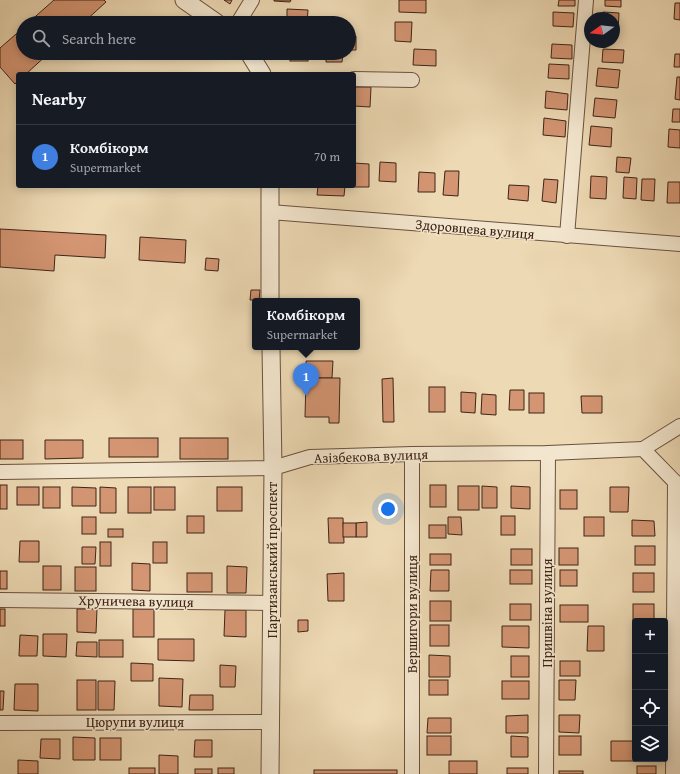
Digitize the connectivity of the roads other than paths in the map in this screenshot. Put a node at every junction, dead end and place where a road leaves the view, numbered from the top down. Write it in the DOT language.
graph roads {
  1 [pos="184,0"];
  2 [pos="252,0"];
  3 [pos="586,0"];
  4 [pos="207,16"];
  5 [pos="242,16"];
  6 [pos="253,60"];
  7 [pos="261,72"];
  8 [pos="356,79"];
  9 [pos="412,80"];
  10 [pos="270,188"];
  11 [pos="270,212"];
  12 [pos="567,236"];
  13 [pos="680,244"];
  14 [pos="270,298"];
  15 [pos="271,350"];
  16 [pos="680,426"];
  17 [pos="643,449"];
  18 [pos="548,453"];
  19 [pos="412,454"];
  20 [pos="273,468"];
  21 [pos="0,472"];
  22 [pos="677,484"];
  23 [pos="0,600"];
  24 [pos="272,603"];
  25 [pos="271,722"];
  26 [pos="0,723"];
  27 [pos="270,774"];
  28 [pos="412,774"];
  29 [pos="546,774"];
  30 [pos="673,774"];
  1 -- 4 [label="street"];
  2 -- 5 [label="street"];
  3 -- 12 [label="street"];
  6 -- 7 [label="street"];
  8 -- 9 [label="street"];
  10 -- 11 [label="street"];
  11 -- 12 [label="street, Здоровцева вулиця"];
  11 -- 14 [label="street"];
  12 -- 13 [label="street, Здоровцева вулиця"];
  15 -- 20 [label="street, Партизанський проспект"];
  16 -- 17 [label="street"];
  17 -- 18 [label="street, Азізбекова вулиця"];
  17 -- 22 [label="street"];
  18 -- 19 [label="street, Азізбекова вулиця"];
  18 -- 29 [label="street, Пришвіна вулиця"];
  19 -- 20 [label="street, Азізбекова вулиця"];
  19 -- 28 [label="street, Вершигори вулиця"];
  20 -- 21 [label="street, Азізбекова вулиця"];
  20 -- 24 [label="street, Партизанський проспект"];
  22 -- 30 [label="street"];
  23 -- 24 [label="street, Хруничева вулиця"];
  24 -- 25 [label="street, Партизанський проспект"];
  25 -- 26 [label="street, Цюрупи вулиця"];
  25 -- 27 [label="street, Партизанський проспект"];
}
